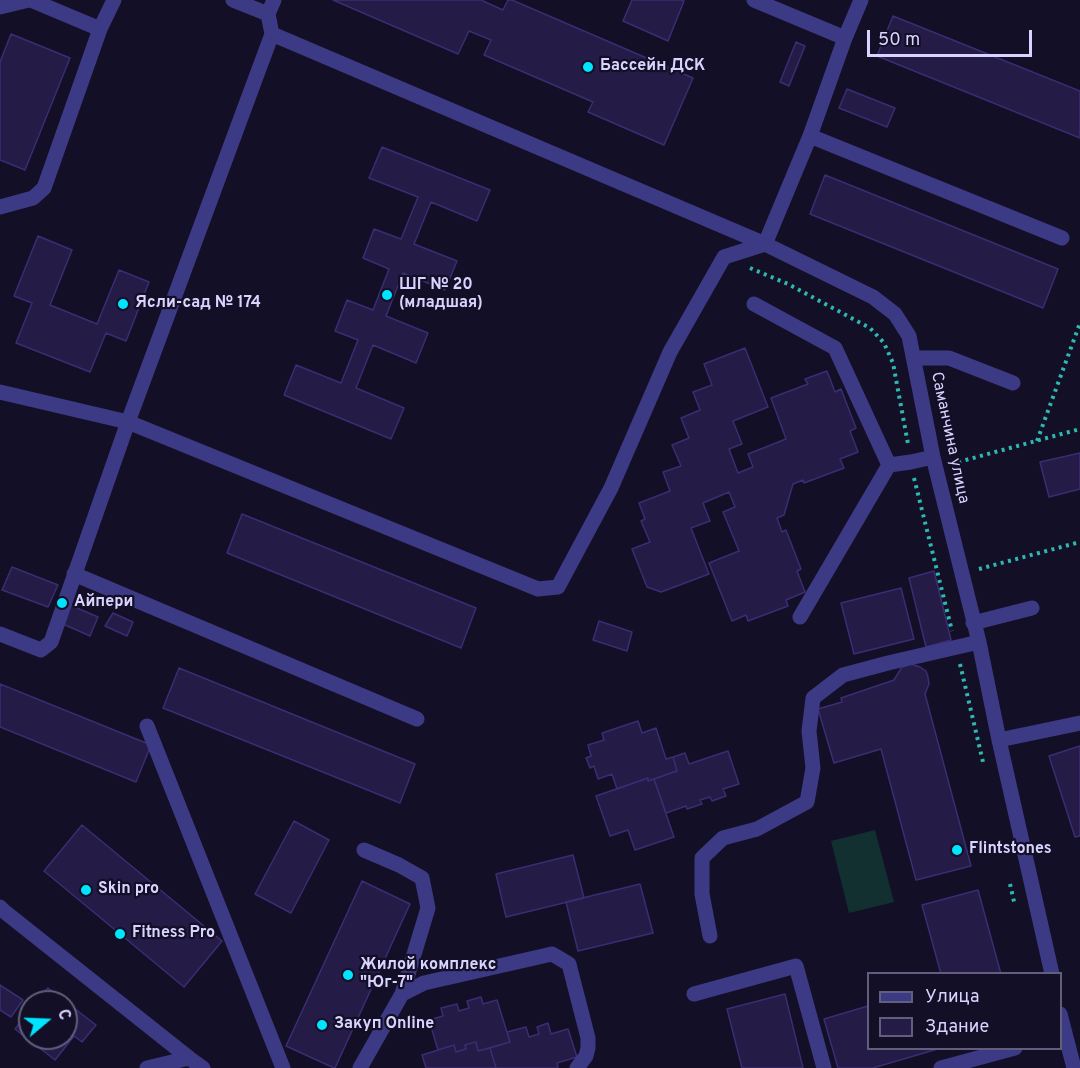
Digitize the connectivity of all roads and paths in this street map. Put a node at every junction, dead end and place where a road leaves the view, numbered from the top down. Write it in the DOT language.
graph roads {
  1 [pos="30,0"];
  2 [pos="114,0"];
  3 [pos="233,0"];
  4 [pos="754,0"];
  5 [pos="861,0"];
  6 [pos="0,7"];
  7 [pos="271,7"];
  8 [pos="100,29"];
  9 [pos="272,34"];
  10 [pos="845,38"];
  11 [pos="810,136"];
  12 [pos="0,207"];
  13 [pos="1062,238"];
  14 [pos="765,244"];
  15 [pos="724,257"];
  16 [pos="754,304"];
  17 [pos="1080,323"];
  18 [pos="914,358"];
  19 [pos="1013,383"];
  20 [pos="0,392"];
  21 [pos="128,422"];
  22 [pos="1080,429"];
  23 [pos="1037,441"];
  24 [pos="911,462"];
  25 [pos="934,462"];
  26 [pos="889,465"];
  27 [pos="1080,542"];
  28 [pos="74,573"];
  29 [pos="961,574"];
  30 [pos="1032,608"];
  31 [pos="800,617"];
  32 [pos="973,623"];
  33 [pos="0,634"];
  34 [pos="978,642"];
  35 [pos="956,648"];
  36 [pos="417,719"];
  37 [pos="1080,723"];
  38 [pos="147,726"];
  39 [pos="999,740"];
  40 [pos="983,763"];
  41 [pos="364,850"];
  42 [pos="0,907"];
  43 [pos="710,936"];
  44 [pos="1052,972"];
  45 [pos="402,994"];
  46 [pos="694,994"];
  47 [pos="1063,1036"];
  48 [pos="1008,1050"];
  49 [pos="189,1058"];
  50 [pos="147,1068"];
  51 [pos="203,1068"];
  52 [pos="283,1068"];
  53 [pos="360,1068"];
  54 [pos="577,1068"];
  55 [pos="824,1068"];
  56 [pos="940,1068"];
  57 [pos="1074,1068"];
  1 -- 6 [label="street"];
  1 -- 8 [label="street"];
  2 -- 8 [label="street"];
  3 -- 7 [label="street"];
  4 -- 10 [label="street"];
  5 -- 10 [label="street"];
  7 -- 9 [label="street"];
  8 -- 12 [label="street"];
  9 -- 14 [label="street, Саманчина улица"];
  9 -- 21 [label="street"];
  10 -- 11 [label="street"];
  11 -- 13 [label="street"];
  11 -- 14 [label="street"];
  14 -- 15 [label="street"];
  14 -- 18 [label="street, Саманчина улица"];
  15 -- 21 [label="street"];
  15 -- 24 [label="path"];
  16 -- 26 [label="street"];
  17 -- 23 [label="path"];
  18 -- 19 [label="street"];
  18 -- 25 [label="street, Саманчина улица"];
  20 -- 21 [label="street"];
  21 -- 28 [label="street"];
  22 -- 23 [label="path"];
  23 -- 25 [label="path"];
  24 -- 25 [label="street"];
  24 -- 26 [label="street"];
  24 -- 35 [label="path"];
  25 -- 29 [label="street, Саманчина улица"];
  26 -- 31 [label="street"];
  27 -- 29 [label="path"];
  28 -- 33 [label="street"];
  28 -- 36 [label="street"];
  29 -- 32 [label="street, Саманчина улица"];
  30 -- 32 [label="street"];
  32 -- 34 [label="street, Саманчина улица"];
  34 -- 35 [label="street"];
  34 -- 39 [label="street, Саманчина улица"];
  35 -- 40 [label="path"];
  35 -- 43 [label="street"];
  37 -- 39 [label="street"];
  38 -- 52 [label="street"];
  39 -- 44 [label="street, Саманчина улица"];
  41 -- 45 [label="street"];
  42 -- 49 [label="street"];
  45 -- 53 [label="street"];
  45 -- 54 [label="street"];
  46 -- 55 [label="street"];
  47 -- 57 [label="street"];
  48 -- 56 [label="street"];
  49 -- 50 [label="street"];
  49 -- 51 [label="street"];
}
